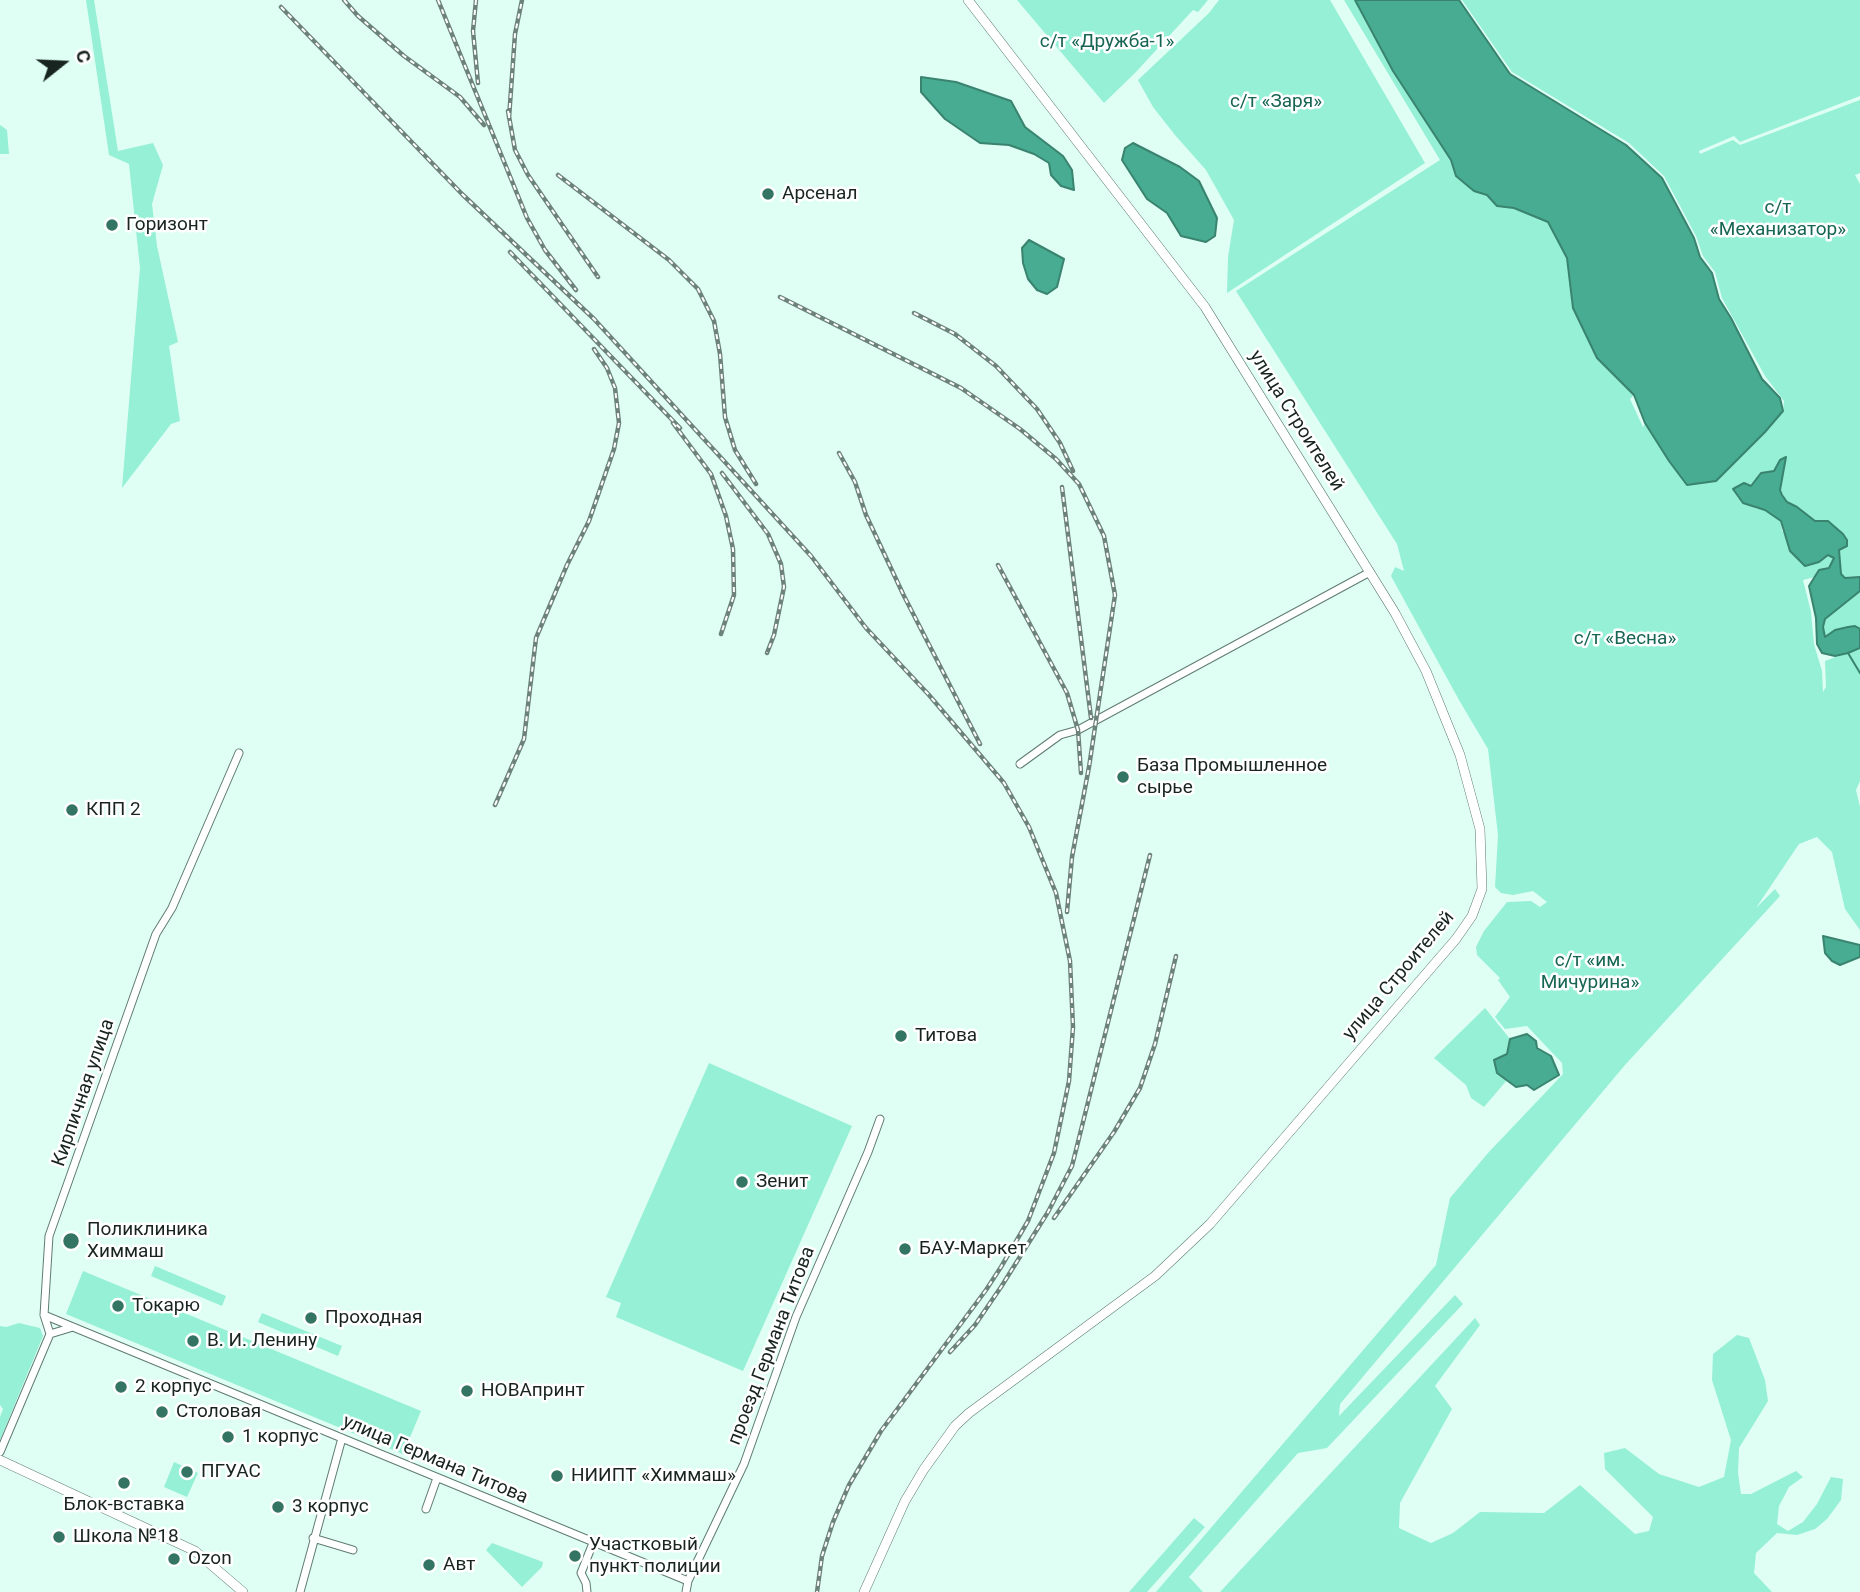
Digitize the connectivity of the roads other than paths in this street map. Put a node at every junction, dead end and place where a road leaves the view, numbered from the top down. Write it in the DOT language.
graph roads {
  1 [pos="968,0"];
  2 [pos="1370,572"];
  3 [pos="239,753"];
  4 [pos="1020,764"];
  5 [pos="880,1119"];
  6 [pos="44,1315"];
  7 [pos="73,1326"];
  8 [pos="50,1334"];
  9 [pos="342,1438"];
  10 [pos="0,1452"];
  11 [pos="0,1460"];
  12 [pos="437,1478"];
  13 [pos="426,1509"];
  14 [pos="313,1538"];
  15 [pos="593,1542"];
  16 [pos="353,1550"];
  17 [pos="688,1581"];
  18 [pos="243,1592"];
  19 [pos="300,1592"];
  20 [pos="587,1592"];
  21 [pos="686,1592"];
  22 [pos="864,1592"];
  1 -- 2 [label="main road, улица Строителей"];
  2 -- 4 [label="street"];
  2 -- 22 [label="main road, улица Строителей"];
  3 -- 6 [label="street, Кирпичная улица"];
  5 -- 17 [label="street, проезд Германа Титова"];
  6 -- 7 [label="street, улица Германа Титова"];
  6 -- 8 [label="street, Кирпичная улица"];
  7 -- 8 [label="street"];
  7 -- 9 [label="street, улица Германа Титова"];
  8 -- 10 [label="street"];
  9 -- 12 [label="street, улица Германа Титова"];
  9 -- 14 [label="street"];
  11 -- 18 [label="main road"];
  12 -- 13 [label="street"];
  12 -- 15 [label="street, улица Германа Титова"];
  14 -- 16 [label="street"];
  14 -- 19 [label="street"];
  15 -- 17 [label="street, улица Германа Титова"];
  15 -- 20 [label="street"];
  17 -- 21 [label="street"];
}
